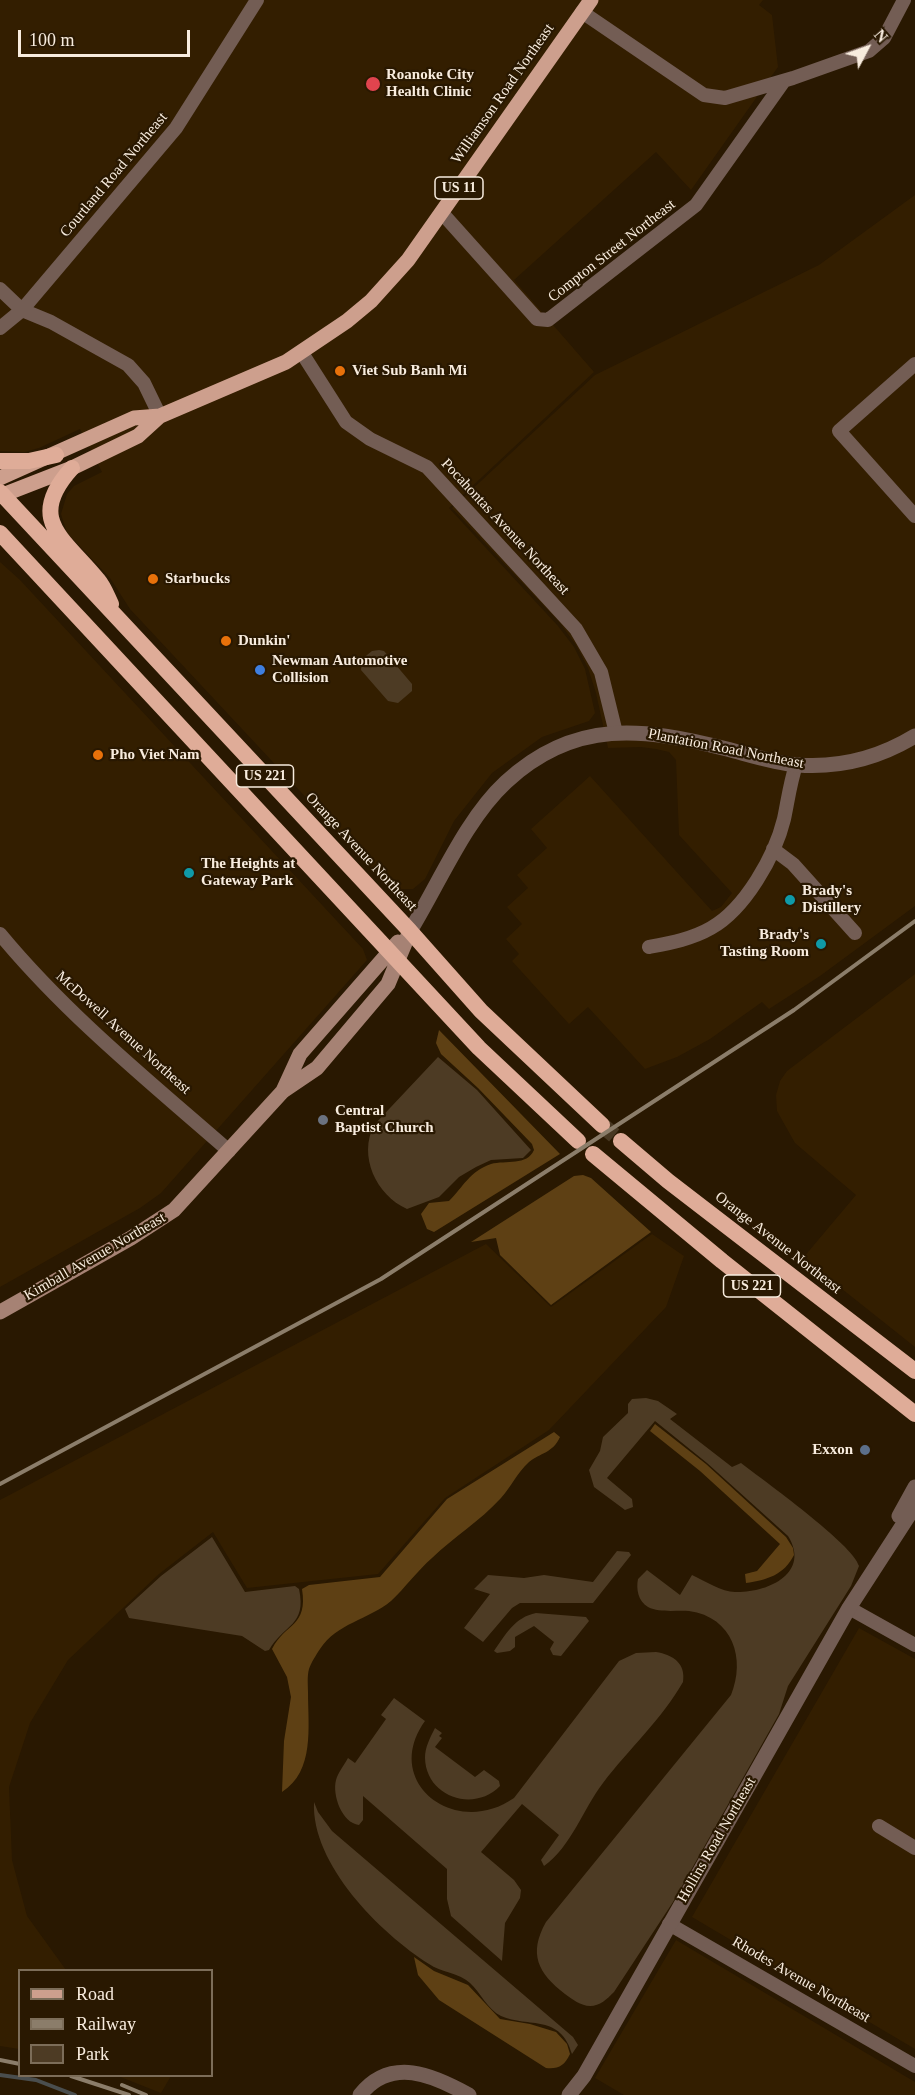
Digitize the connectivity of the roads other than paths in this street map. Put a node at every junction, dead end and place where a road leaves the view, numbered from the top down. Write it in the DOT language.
graph roads {
  1 [pos="258,0"];
  2 [pos="904,0"];
  3 [pos="587,6"];
  4 [pos="784,81"];
  5 [pos="442,213"];
  6 [pos="0,289"];
  7 [pos="22,310"];
  8 [pos="0,328"];
  9 [pos="302,353"];
  10 [pos="915,364"];
  11 [pos="160,416"];
  12 [pos="56,455"];
  13 [pos="0,461"];
  14 [pos="72,468"];
  15 [pos="0,478"];
  16 [pos="1,495"];
  17 [pos="915,516"];
  18 [pos="0,533"];
  19 [pos="0,546"];
  20 [pos="27,562"];
  21 [pos="120,621"];
  22 [pos="616,733"];
  23 [pos="915,736"];
  24 [pos="796,765"];
  25 [pos="773,849"];
  26 [pos="410,931"];
  27 [pos="855,933"];
  28 [pos="0,934"];
  29 [pos="649,947"];
  30 [pos="394,955"];
  31 [pos="283,1091"];
  32 [pos="602,1125"];
  33 [pos="578,1141"];
  34 [pos="621,1141"];
  35 [pos="229,1151"];
  36 [pos="593,1154"];
  37 [pos="0,1312"];
  38 [pos="911,1367"];
  39 [pos="915,1414"];
  40 [pos="915,1487"];
  41 [pos="915,1506"];
  42 [pos="863,1585"];
  43 [pos="849,1608"];
  44 [pos="915,1645"];
  45 [pos="879,1826"];
  46 [pos="915,1848"];
  47 [pos="669,1924"];
  48 [pos="915,2066"];
  49 [pos="360,2095"];
  50 [pos="469,2095"];
  51 [pos="569,2095"];
  1 -- 7 [label="street, Courtland Road Northeast"];
  2 -- 4 [label="street"];
  3 -- 4 [label="street"];
  3 -- 5 [label="main road, Williamson Road Northeast / US 11"];
  4 -- 5 [label="street, Compton Street Northeast"];
  5 -- 9 [label="main road, Williamson Road Northeast / US 11"];
  6 -- 7 [label="street"];
  7 -- 8 [label="street, Courtland Road Northeast"];
  7 -- 11 [label="street"];
  9 -- 11 [label="main road, Williamson Road Northeast / US 11"];
  9 -- 22 [label="street, Pocahontas Avenue Northeast"];
  10 -- 17 [label="street"];
  11 -- 12 [label="main road, Williamson Road Northeast / US 11"];
  11 -- 14 [label="main road, Williamson Road Northeast / US 11"];
  12 -- 13 [label="highway"];
  12 -- 15 [label="main road, Williamson Road Northeast / US 11"];
  14 -- 16 [label="main road, Williamson Road Northeast / US 11"];
  14 -- 21 [label="highway"];
  16 -- 21 [label="highway, Orange Avenue Northeast / US 221"];
  18 -- 20 [label="highway, US 221"];
  19 -- 20 [label="highway"];
  20 -- 30 [label="highway, US 221"];
  21 -- 26 [label="highway, Orange Avenue Northeast / US 221"];
  22 -- 24 [label="street, Plantation Road Northeast"];
  22 -- 26 [label="street, Plantation Road Northeast"];
  23 -- 24 [label="street, Plantation Road Northeast"];
  24 -- 25 [label="street"];
  25 -- 27 [label="street"];
  25 -- 29 [label="street"];
  26 -- 30 [label="main road, Kimball Avenue Northeast"];
  26 -- 32 [label="highway, Orange Avenue Northeast / US 221"];
  28 -- 35 [label="street, McDowell Avenue Northeast"];
  30 -- 31 [label="main road, Kimball Avenue Northeast"];
  30 -- 31 [label="main road, Kimball Avenue Northeast"];
  30 -- 33 [label="highway, US 221"];
  31 -- 35 [label="main road, Kimball Avenue Northeast"];
  34 -- 38 [label="highway, Orange Avenue Northeast / US 221"];
  35 -- 37 [label="main road, Kimball Avenue Northeast"];
  36 -- 39 [label="highway, US 221"];
  40 -- 42 [label="street, Hollins Road Northeast"];
  41 -- 42 [label="street, Hollins Road Northeast"];
  42 -- 43 [label="street, Hollins Road Northeast"];
  43 -- 44 [label="street"];
  43 -- 47 [label="street, Hollins Road Northeast"];
  45 -- 46 [label="street"];
  47 -- 48 [label="street, Rhodes Avenue Northeast"];
  47 -- 51 [label="street, Hollins Road Northeast"];
  49 -- 50 [label="street"];
}
